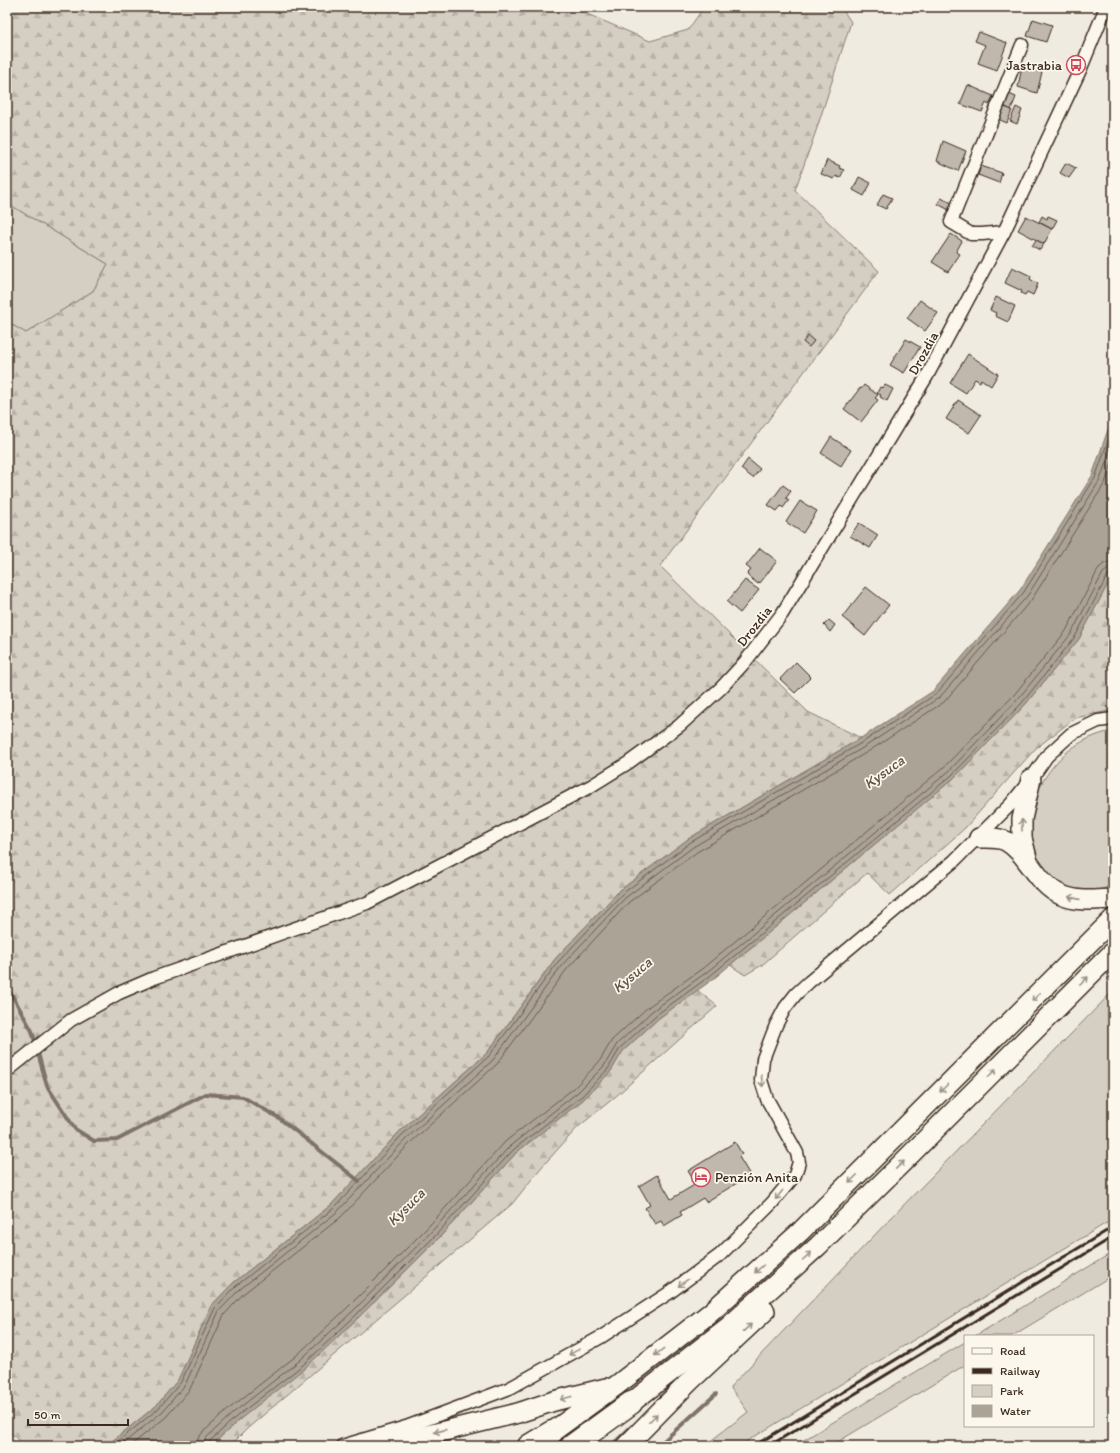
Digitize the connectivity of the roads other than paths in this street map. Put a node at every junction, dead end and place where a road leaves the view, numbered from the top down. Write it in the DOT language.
graph roads {
  1 [pos="1106,7"];
  2 [pos="1022,45"];
  3 [pos="1004,232"];
  4 [pos="1113,719"];
  5 [pos="1031,779"];
  6 [pos="979,838"];
  7 [pos="1029,864"];
  8 [pos="1113,899"];
  9 [pos="1113,919"];
  10 [pos="1113,952"];
  11 [pos="7,1071"];
  12 [pos="778,1282"];
  13 [pos="617,1385"];
  14 [pos="631,1403"];
  15 [pos="552,1432"];
  16 [pos="342,1446"];
  17 [pos="383,1446"];
  18 [pos="529,1446"];
  19 [pos="572,1446"];
  20 [pos="626,1446"];
  1 -- 3 [label="street, Drozdia"];
  2 -- 3 [label="street"];
  3 -- 11 [label="street, Drozdia"];
  4 -- 5 [label="street"];
  5 -- 6 [label="street"];
  7 -- 5 [label="main road, one-way"];
  6 -- 7 [label="main road"];
  6 -- 16 [label="street, one-way"];
  8 -- 7 [label="main road, one-way"];
  9 -- 13 [label="main road, one-way"];
  12 -- 10 [label="main road, one-way"];
  12 -- 14 [label="main road"];
  20 -- 12 [label="main road, one-way"];
  13 -- 15 [label="main road"];
  13 -- 17 [label="main road, one-way"];
  14 -- 19 [label="highway"];
  15 -- 18 [label="highway"];
}
